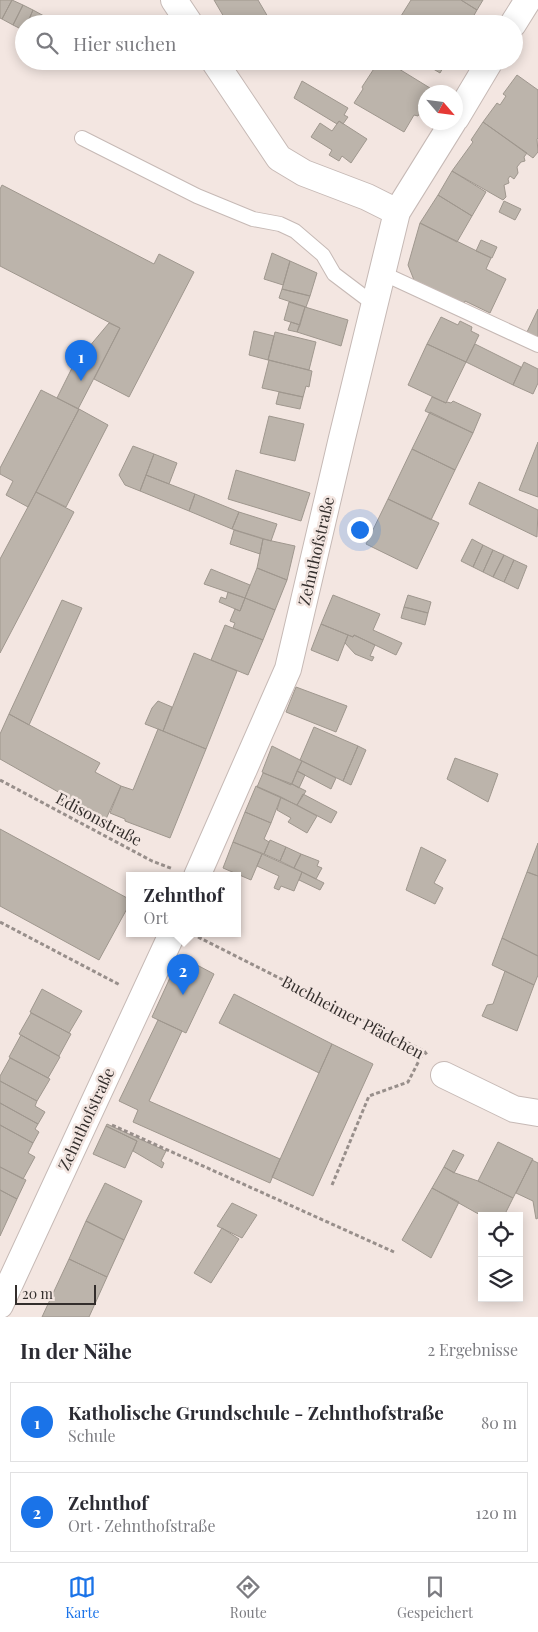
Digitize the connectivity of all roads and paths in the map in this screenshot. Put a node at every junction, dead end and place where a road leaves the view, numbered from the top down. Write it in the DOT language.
graph roads {
  1 [pos="174,0"];
  2 [pos="528,0"];
  3 [pos="184,15"];
  4 [pos="519,15"];
  5 [pos="220,70"];
  6 [pos="485,70"];
  7 [pos="463,106"];
  8 [pos="448,130"];
  9 [pos="82,138"];
  10 [pos="397,212"];
  11 [pos="382,273"];
  12 [pos="374,305"];
  13 [pos="538,345"];
  14 [pos="0,780"];
  15 [pos="183,872"];
  16 [pos="186,872"];
  17 [pos="0,922"];
  18 [pos="171,937"];
  19 [pos="197,937"];
  20 [pos="143,997"];
  21 [pos="424,1051"];
  22 [pos="444,1075"];
  23 [pos="538,1113"];
  24 [pos="88,1114"];
  25 [pos="332,1185"];
  26 [pos="394,1252"];
  27 [pos="0,1305"];
  1 -- 3 [label="street"];
  2 -- 4 [label="street"];
  5 -- 10 [label="street"];
  6 -- 7 [label="street"];
  8 -- 10 [label="street, Zehnthofstraße"];
  9 -- 12 [label="lane"];
  10 -- 11 [label="street, Zehnthofstraße"];
  11 -- 12 [label="street, Zehnthofstraße"];
  11 -- 13 [label="lane"];
  12 -- 16 [label="street, Zehnthofstraße"];
  14 -- 15 [label="path, Edisonstraße"];
  17 -- 20 [label="path"];
  18 -- 20 [label="street, Zehnthofstraße"];
  19 -- 21 [label="path, Buchheimer Pfädchen"];
  20 -- 24 [label="street, Zehnthofstraße"];
  21 -- 22 [label="path, Buchheimer Pfädchen"];
  21 -- 25 [label="path"];
  22 -- 23 [label="street"];
  24 -- 26 [label="path"];
  24 -- 27 [label="street, Zehnthofstraße"];
}
